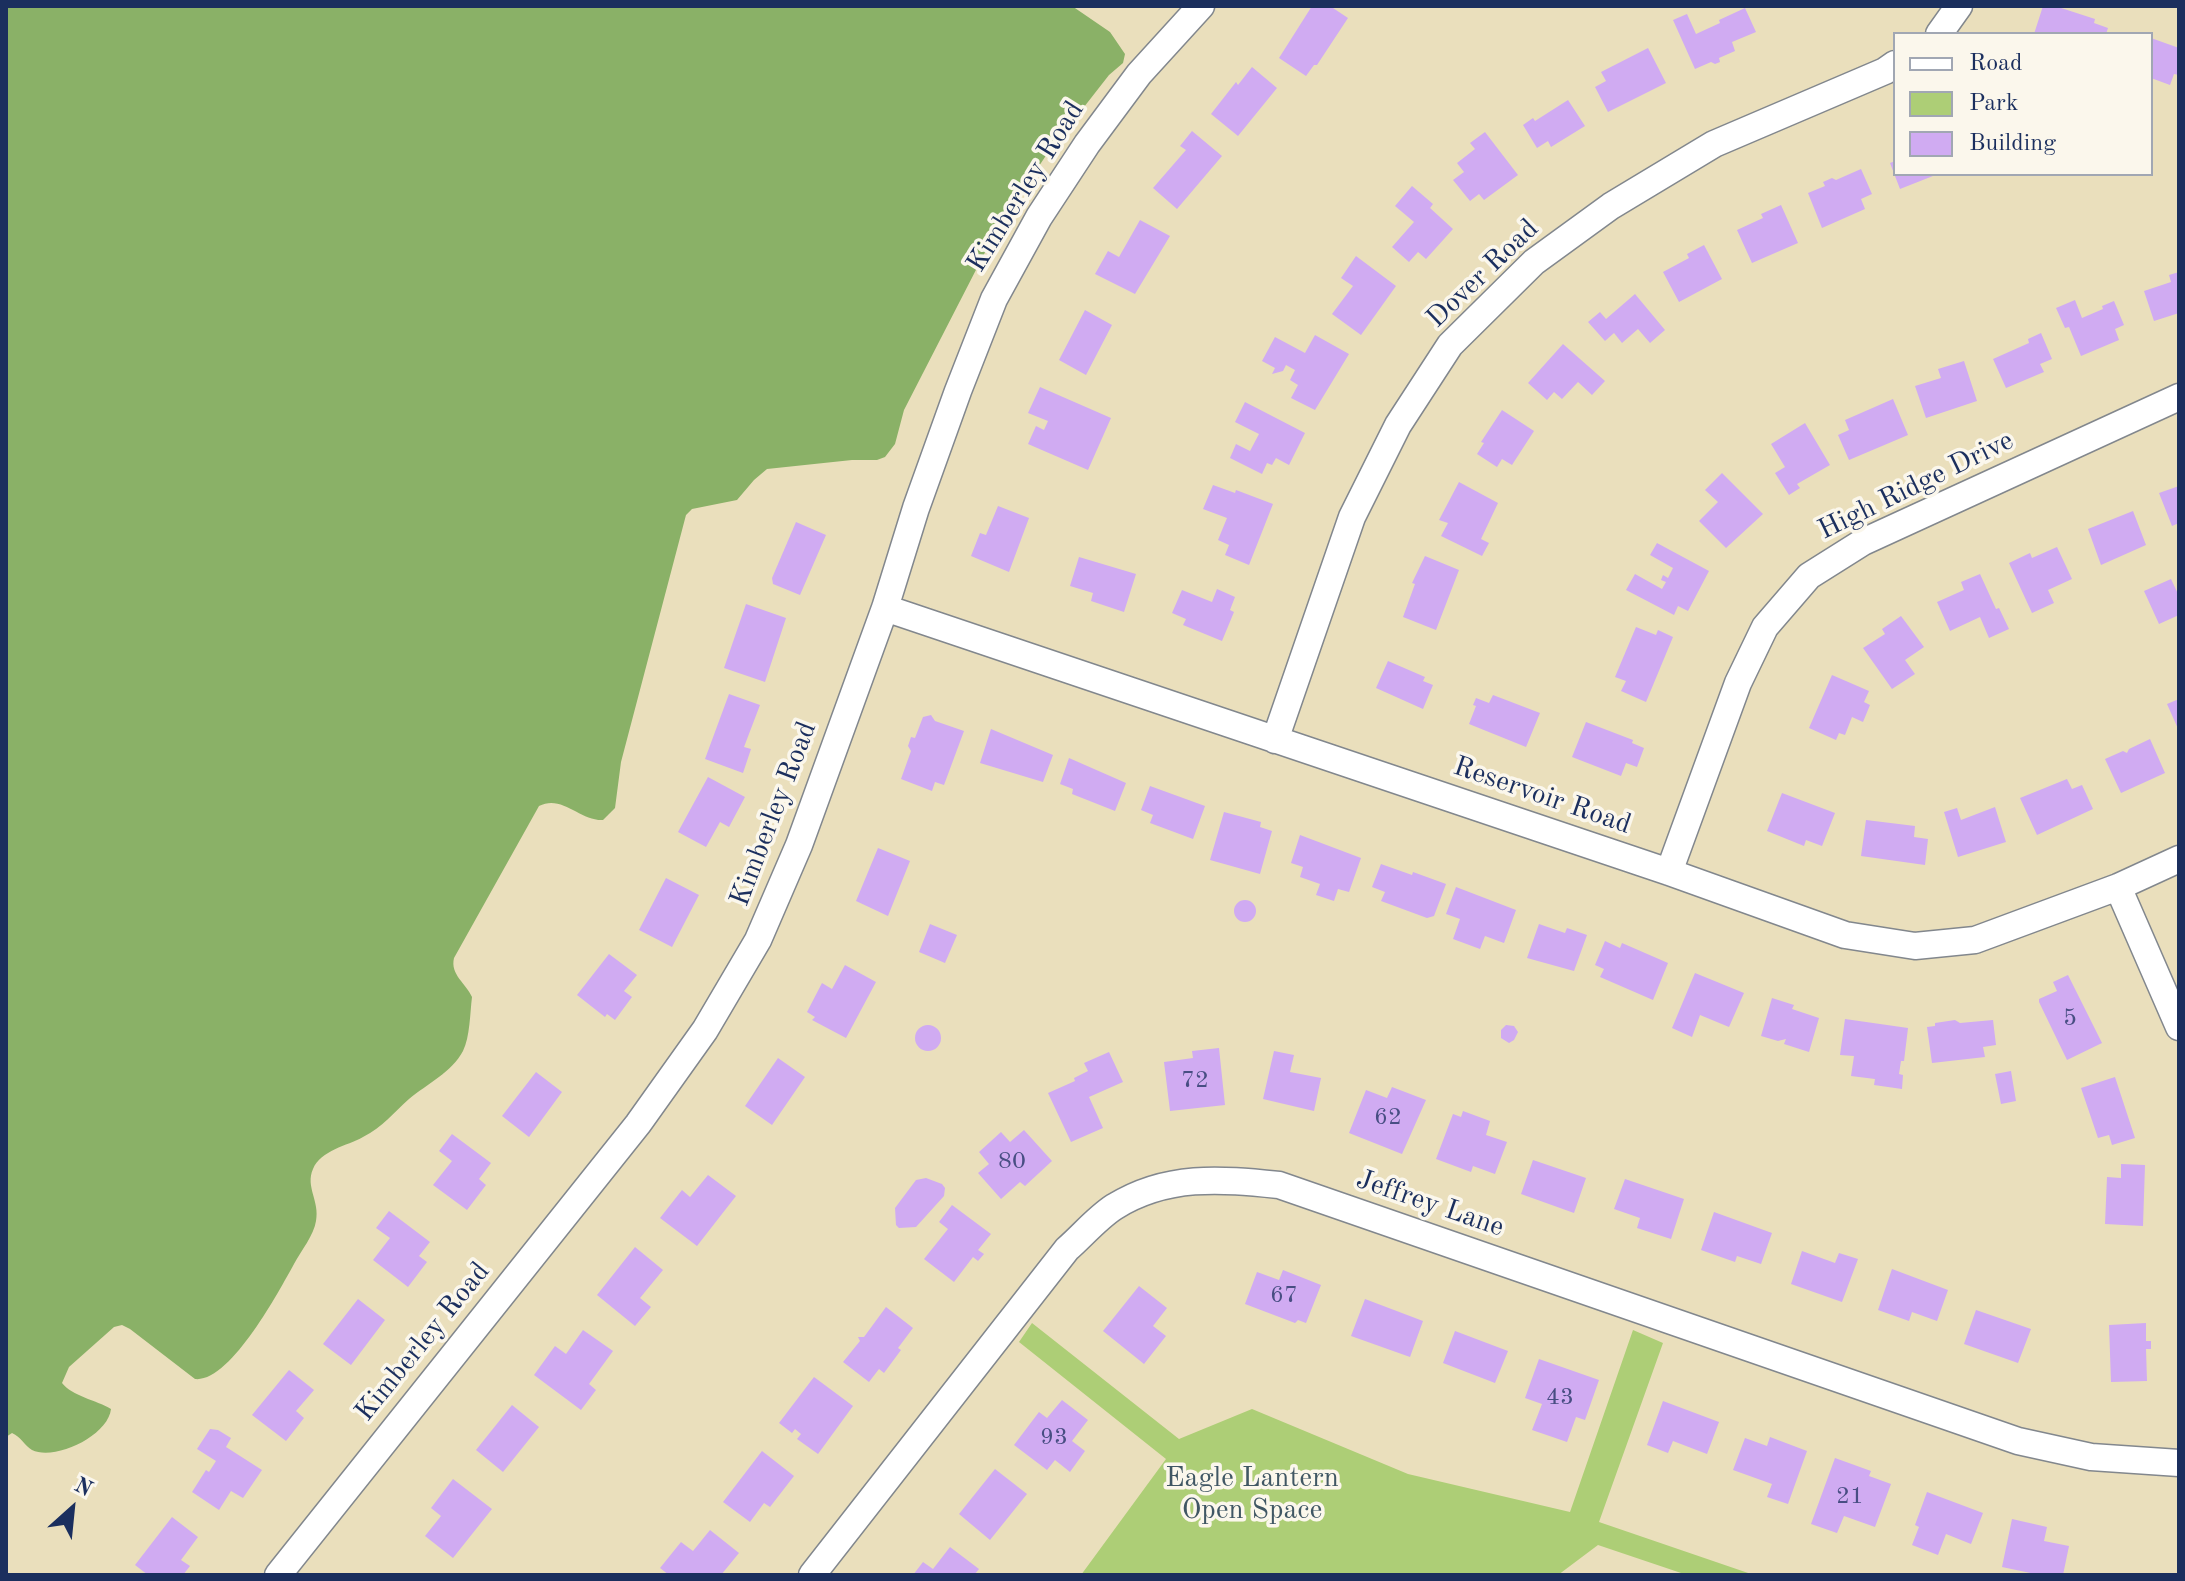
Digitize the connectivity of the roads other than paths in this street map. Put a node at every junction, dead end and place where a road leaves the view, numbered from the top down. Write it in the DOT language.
graph roads {
  1 [pos="1201,6"];
  2 [pos="1959,6"];
  3 [pos="1940,32"];
  4 [pos="1893,65"];
  5 [pos="2179,397"];
  6 [pos="885,608"];
  7 [pos="1275,740"];
  8 [pos="2179,859"];
  9 [pos="1669,872"];
  10 [pos="2118,887"];
  11 [pos="2179,1027"];
  12 [pos="2179,1463"];
  13 [pos="278,1575"];
  14 [pos="812,1575"];
  1 -- 6 [label="street, Kimberley Road"];
  2 -- 3 [label="street"];
  4 -- 7 [label="street, Dover Road"];
  5 -- 9 [label="street, High Ridge Drive"];
  6 -- 7 [label="street, Reservoir Road"];
  6 -- 13 [label="street, Kimberley Road"];
  7 -- 9 [label="street, Reservoir Road"];
  8 -- 10 [label="street, Reservoir Road"];
  9 -- 10 [label="street, Reservoir Road"];
  10 -- 11 [label="street"];
  12 -- 14 [label="street, Jeffrey Lane"];
}
